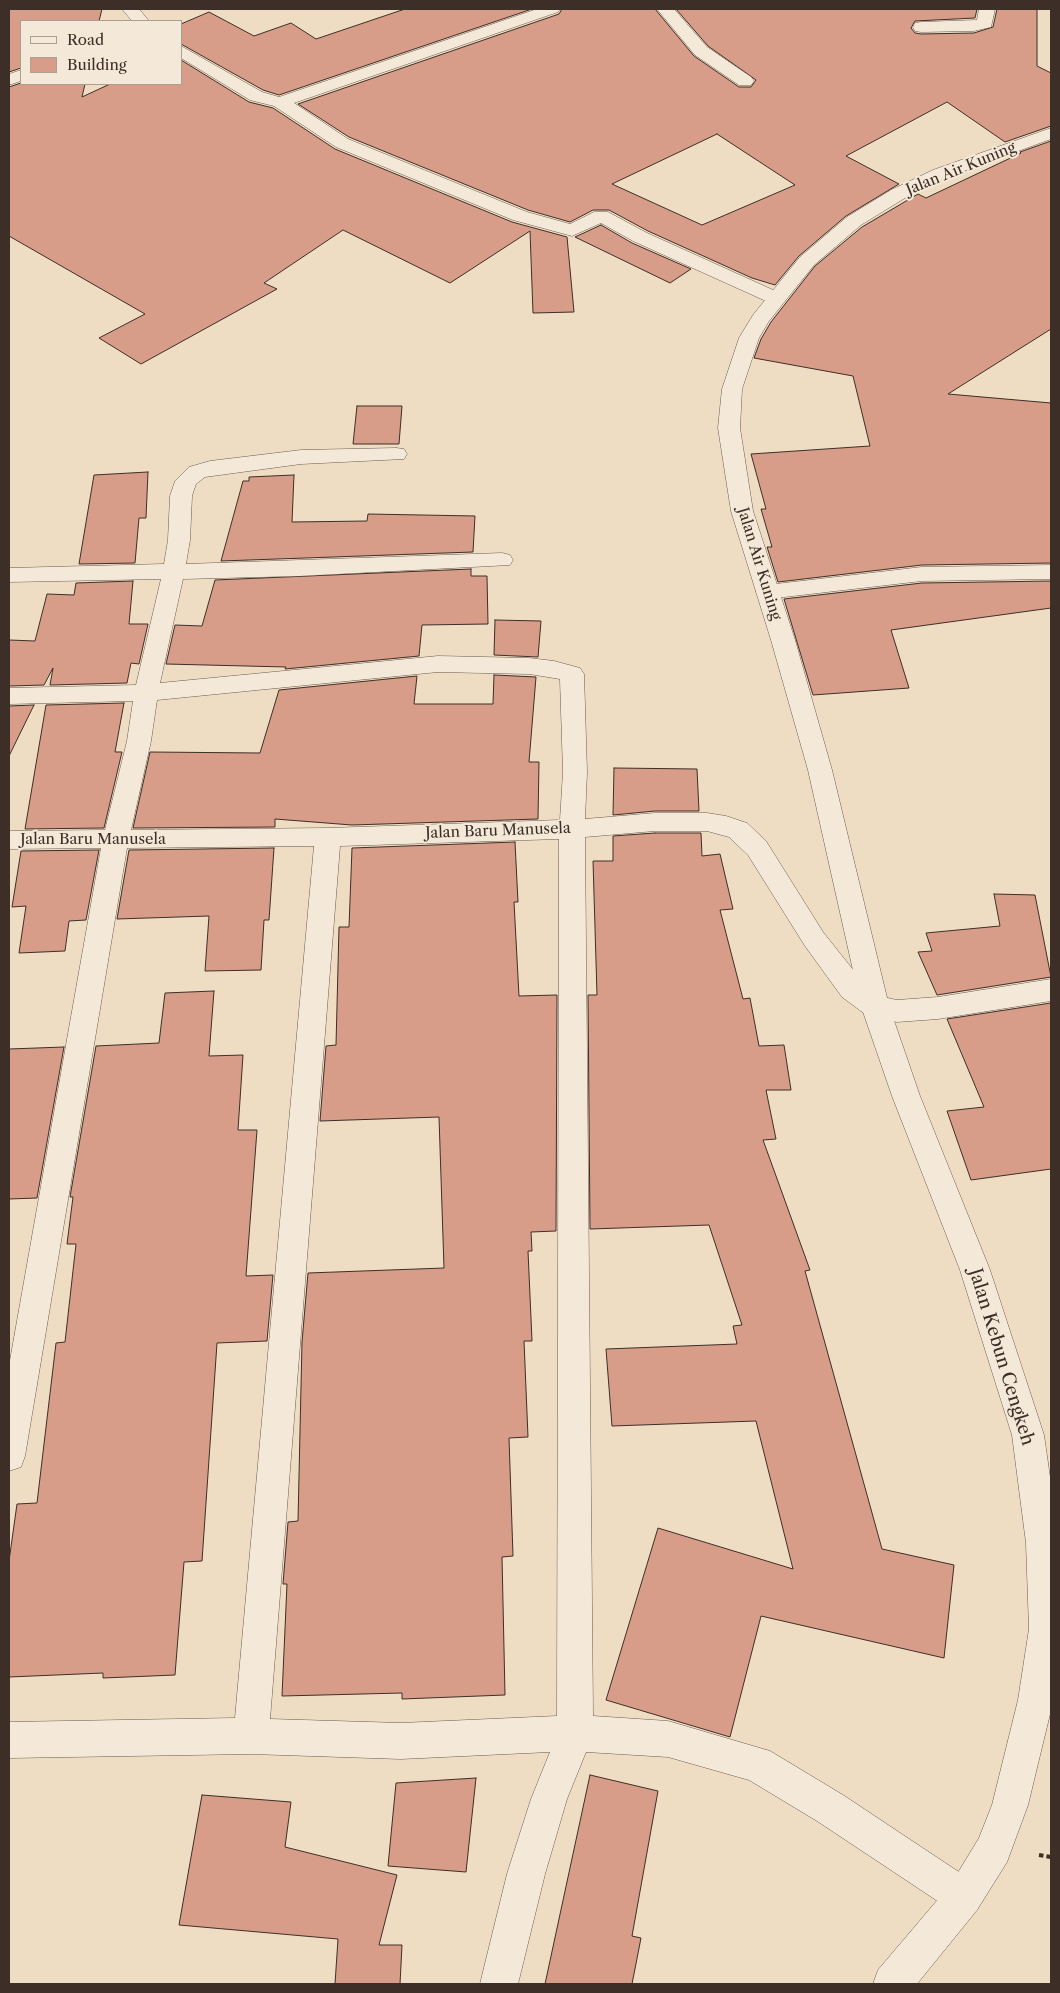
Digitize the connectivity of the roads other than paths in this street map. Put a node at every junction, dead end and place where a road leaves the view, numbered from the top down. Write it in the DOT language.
graph roads {
  1 [pos="130,9"];
  2 [pos="552,9"];
  3 [pos="666,9"];
  4 [pos="986,9"];
  5 [pos="139,20"];
  6 [pos="921,27"];
  7 [pos="182,52"];
  8 [pos="745,81"];
  9 [pos="280,102"];
  10 [pos="1051,133"];
  11 [pos="775,298"];
  12 [pos="396,454"];
  13 [pos="502,560"];
  14 [pos="174,570"];
  15 [pos="1051,572"];
  16 [pos="9,575"];
  17 [pos="767,592"];
  18 [pos="146,693"];
  19 [pos="9,696"];
  20 [pos="572,829"];
  21 [pos="328,836"];
  22 [pos="9,840"];
  23 [pos="115,841"];
  24 [pos="1051,990"];
  25 [pos="886,1009"];
  26 [pos="9,1456"];
  27 [pos="575,1733"];
  28 [pos="251,1736"];
  29 [pos="9,1740"];
  30 [pos="964,1897"];
  31 [pos="498,1984"];
  32 [pos="892,1984"];
  1 -- 5 [label="street"];
  2 -- 9 [label="street"];
  3 -- 8 [label="street"];
  4 -- 6 [label="street"];
  7 -- 9 [label="street"];
  9 -- 11 [label="street"];
  10 -- 11 [label="street, Jalan Air Kuning"];
  11 -- 17 [label="street, Jalan Air Kuning"];
  12 -- 14 [label="street"];
  13 -- 14 [label="street"];
  14 -- 16 [label="street"];
  14 -- 18 [label="street"];
  15 -- 17 [label="street"];
  17 -- 25 [label="street, Jalan Air Kuning"];
  18 -- 19 [label="street"];
  18 -- 20 [label="street"];
  18 -- 23 [label="street"];
  20 -- 21 [label="street, Jalan Baru Manusela"];
  20 -- 25 [label="street, Jalan Baru Manusela"];
  20 -- 27 [label="street"];
  21 -- 23 [label="street, Jalan Baru Manusela"];
  21 -- 28 [label="street"];
  22 -- 23 [label="street, Jalan Baru Manusela"];
  23 -- 26 [label="street"];
  24 -- 25 [label="street"];
  25 -- 30 [label="street, Jalan Kebun Cengkeh"];
  27 -- 28 [label="street"];
  27 -- 30 [label="street"];
  27 -- 31 [label="street"];
  28 -- 29 [label="street"];
  30 -- 32 [label="street, Jalan Kebun Cengkeh"];
}
